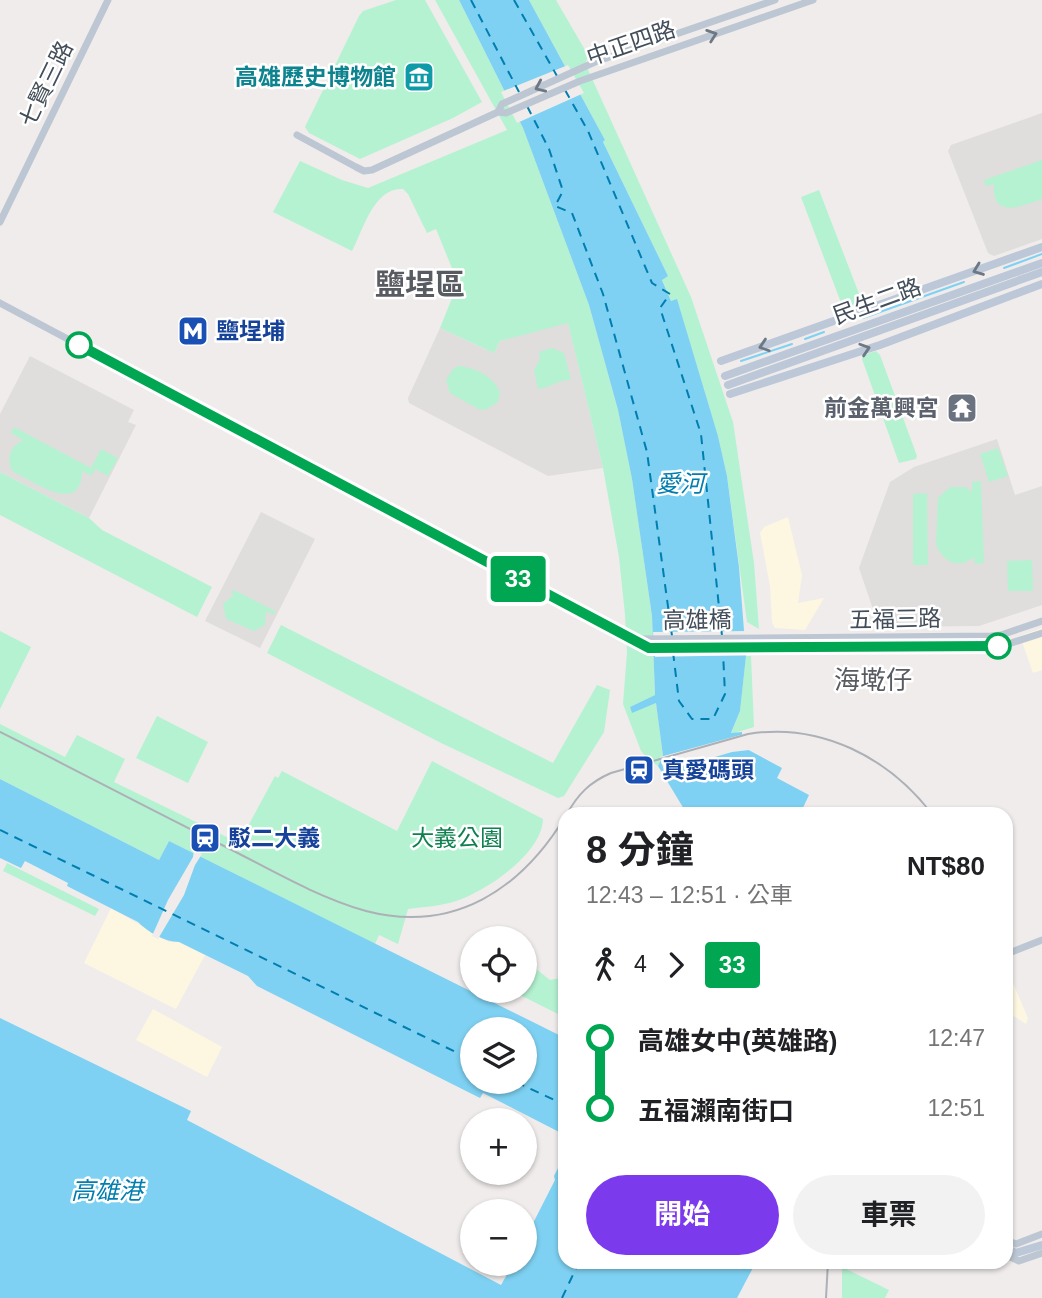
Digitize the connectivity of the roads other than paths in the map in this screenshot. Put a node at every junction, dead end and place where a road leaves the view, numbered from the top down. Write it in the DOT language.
graph roads {
  1 [pos="108,0"];
  2 [pos="775,0"];
  3 [pos="813,0"];
  4 [pos="498,112"];
  5 [pos="297,135"];
  6 [pos="0,222"];
  7 [pos="1042,247"];
  8 [pos="1042,263"];
  9 [pos="1042,272"];
  10 [pos="1042,284"];
  11 [pos="0,303"];
  12 [pos="721,361"];
  13 [pos="728,385"];
  14 [pos="1042,621"];
  15 [pos="1042,633"];
  16 [pos="746,639"];
  17 [pos="649,644"];
  18 [pos="746,648"];
  19 [pos="1042,940"];
  20 [pos="1013,951"];
  21 [pos="1042,1234"];
  22 [pos="1013,1243"];
  23 [pos="1042,1245"];
  24 [pos="1013,1251"];
  25 [pos="1042,1253"];
  26 [pos="1013,1258"];
  1 -- 6 [label="street, 七賢三路"];
  2 -- 4 [label="street, 中正四路, one-way"];
  4 -- 3 [label="street, 中正四路, one-way"];
  4 -- 5 [label="street"];
  7 -- 12 [label="main road, one-way"];
  8 -- 13 [label="main road, 民生二路"];
  9 -- 13 [label="main road, 民生二路"];
  13 -- 10 [label="main road, one-way"];
  11 -- 17 [label="street"];
  14 -- 16 [label="street, 五福三路"];
  15 -- 18 [label="street, 五福三路"];
  16 -- 17 [label="street, 高雄橋"];
  17 -- 18 [label="street, 高雄橋"];
  19 -- 20 [label="street"];
  21 -- 22 [label="street"];
  23 -- 24 [label="main road"];
  25 -- 26 [label="street"];
}
